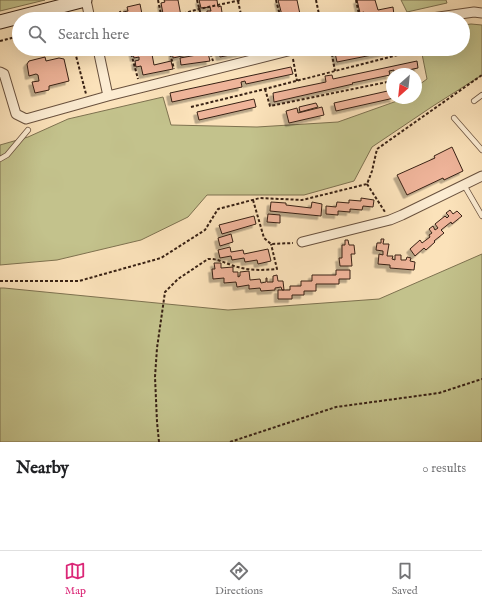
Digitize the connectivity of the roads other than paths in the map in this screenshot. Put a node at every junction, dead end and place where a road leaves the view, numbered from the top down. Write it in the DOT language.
graph roads {
  1 [pos="85,0"];
  2 [pos="39,12"];
  3 [pos="88,12"];
  4 [pos="470,13"];
  5 [pos="482,13"];
  6 [pos="12,19"];
  7 [pos="0,22"];
  8 [pos="99,56"];
  9 [pos="270,56"];
  10 [pos="0,72"];
  11 [pos="482,95"];
  12 [pos="108,96"];
  13 [pos="474,101"];
  14 [pos="454,118"];
  15 [pos="28,130"];
  16 [pos="482,150"];
  17 [pos="0,160"];
  18 [pos="482,176"];
  19 [pos="464,185"];
  20 [pos="482,216"];
  21 [pos="302,242"];
  1 -- 2 [label="street"];
  1 -- 3 [label="street"];
  4 -- 5 [label="street"];
  6 -- 7 [label="street"];
  8 -- 12 [label="street"];
  9 -- 12 [label="street"];
  10 -- 12 [label="street"];
  11 -- 13 [label="lane"];
  14 -- 16 [label="lane"];
  15 -- 17 [label="lane"];
  18 -- 19 [label="street"];
  19 -- 20 [label="lane"];
  19 -- 21 [label="street"];
}
